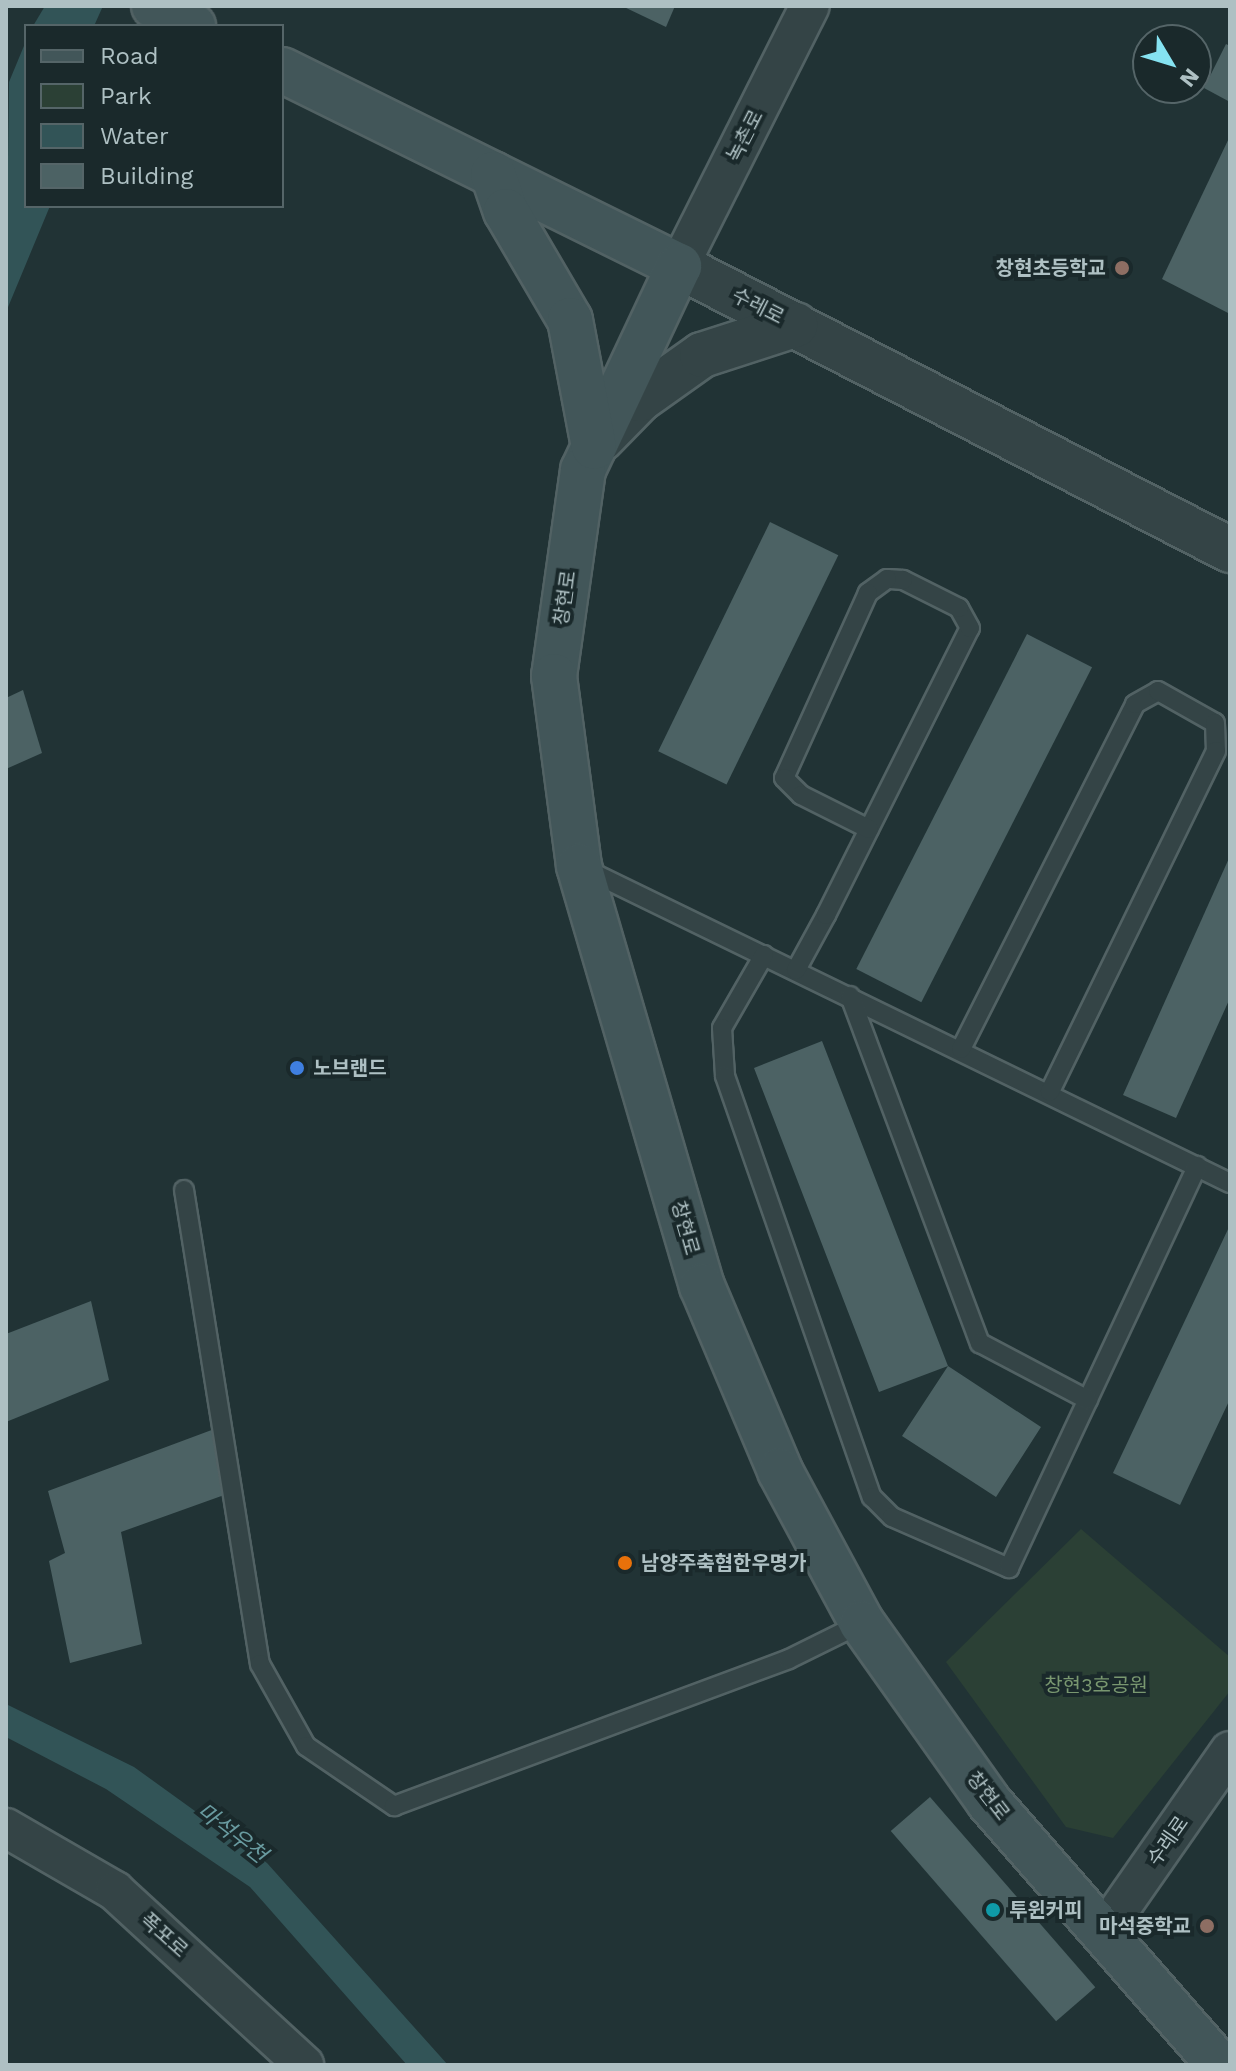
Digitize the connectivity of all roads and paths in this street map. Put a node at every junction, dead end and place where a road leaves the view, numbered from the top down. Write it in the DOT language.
graph roads {
  1 [pos="810,6"];
  2 [pos="284,71"];
  3 [pos="493,174"];
  4 [pos="679,266"];
  5 [pos="795,325"];
  6 [pos="594,447"];
  7 [pos="1230,550"];
  8 [pos="869,829"];
  9 [pos="579,866"];
  10 [pos="764,955"];
  11 [pos="796,970"];
  12 [pos="850,996"];
  13 [pos="961,1049"];
  14 [pos="1050,1092"];
  15 [pos="1197,1166"];
  16 [pos="1230,1183"];
  17 [pos="184,1190"];
  18 [pos="1088,1400"];
  19 [pos="862,1623"];
  20 [pos="1230,1751"];
  21 [pos="6,1828"];
  22 [pos="1105,1930"];
  23 [pos="304,2065"];
  24 [pos="1219,2065"];
  1 -- 4 [label="street, 녹촌로"];
  2 -- 3 [label="main road, 수레로"];
  3 -- 4 [label="main road, 수레로"];
  3 -- 6 [label="main road"];
  4 -- 5 [label="street, 수레로"];
  4 -- 6 [label="main road, 창현로"];
  5 -- 6 [label="street"];
  5 -- 7 [label="street, 수레로"];
  6 -- 9 [label="main road, 창현로"];
  8 -- 8 [label="lane"];
  8 -- 11 [label="lane"];
  9 -- 10 [label="lane"];
  9 -- 19 [label="main road, 창현로"];
  10 -- 11 [label="lane"];
  10 -- 18 [label="lane"];
  11 -- 12 [label="lane"];
  12 -- 13 [label="lane"];
  12 -- 18 [label="lane"];
  13 -- 14 [label="lane"];
  13 -- 14 [label="lane"];
  14 -- 15 [label="lane"];
  15 -- 16 [label="lane"];
  15 -- 18 [label="lane"];
  17 -- 19 [label="lane"];
  19 -- 22 [label="main road, 창현로"];
  20 -- 22 [label="street, 수레로"];
  21 -- 23 [label="street, 폭포로"];
  22 -- 24 [label="main road, 창현로"];
}
